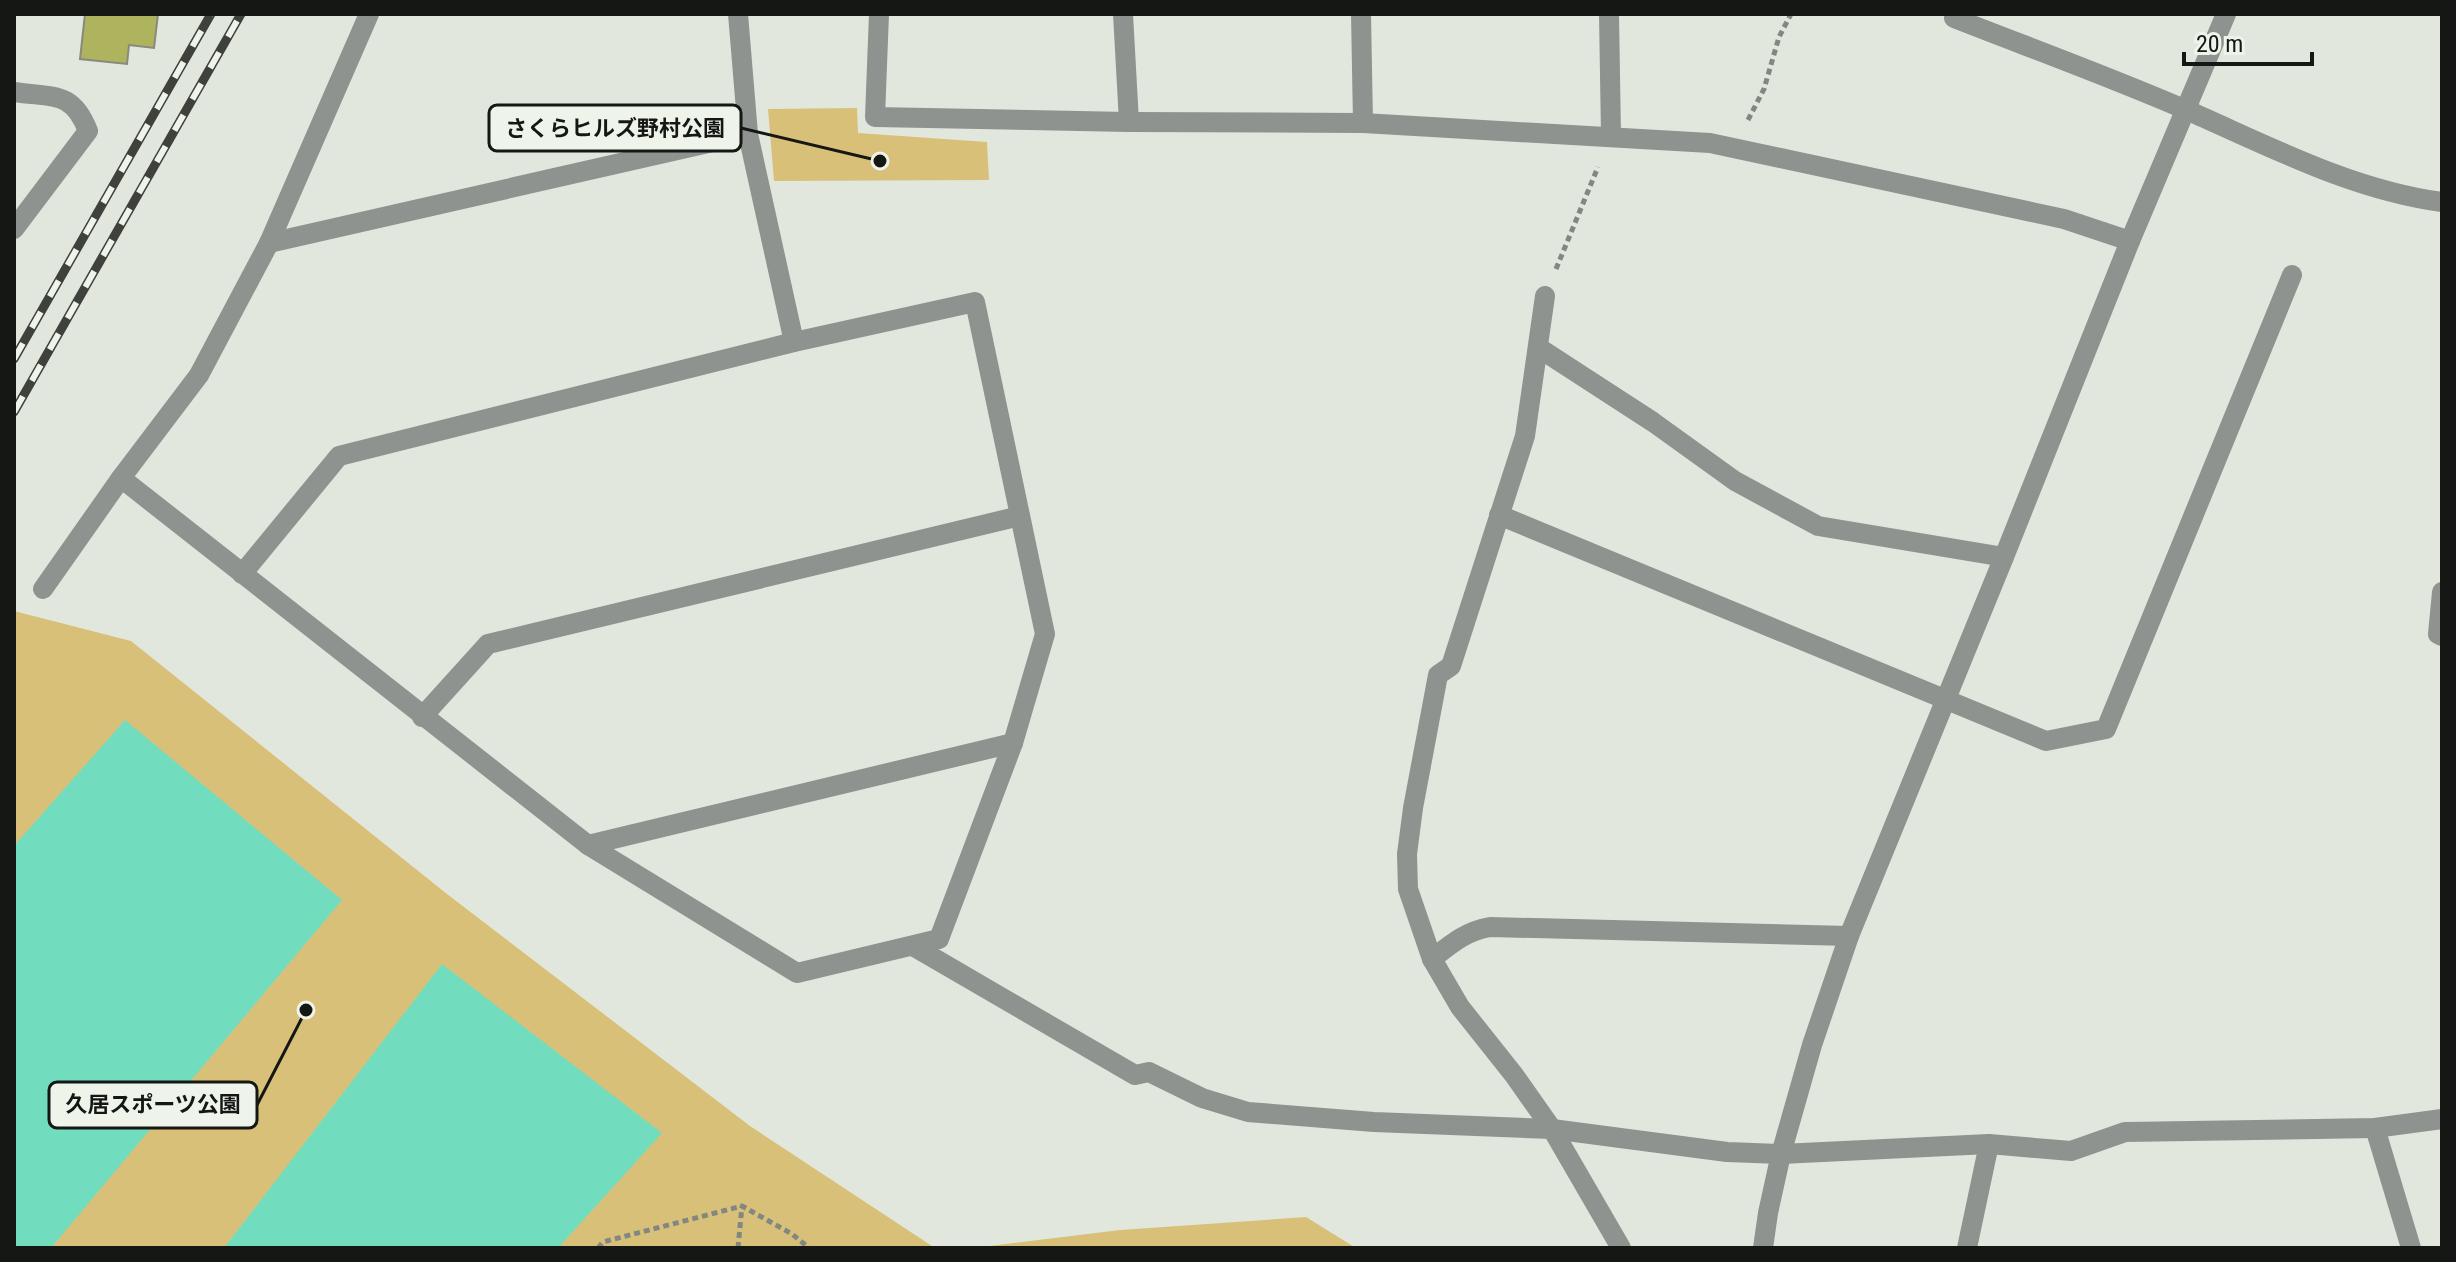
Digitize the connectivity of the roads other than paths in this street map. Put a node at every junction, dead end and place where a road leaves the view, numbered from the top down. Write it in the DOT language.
graph roads {
  1 [pos="369,14"];
  2 [pos="738,14"];
  3 [pos="879,14"];
  4 [pos="1123,14"];
  5 [pos="1361,14"];
  6 [pos="1609,14"];
  7 [pos="1955,14"];
  8 [pos="2226,14"];
  9 [pos="14,92"];
  10 [pos="2187,110"];
  11 [pos="1129,122"];
  12 [pos="1363,123"];
  13 [pos="748,134"];
  14 [pos="1611,136"];
  15 [pos="2442,202"];
  16 [pos="14,229"];
  17 [pos="2130,241"];
  18 [pos="269,243"];
  19 [pos="2292,275"];
  20 [pos="1545,296"];
  21 [pos="794,342"];
  22 [pos="1539,348"];
  23 [pos="121,478"];
  24 [pos="1499,515"];
  25 [pos="1020,516"];
  26 [pos="2004,557"];
  27 [pos="242,574"];
  28 [pos="43,589"];
  29 [pos="2442,592"];
  30 [pos="2442,636"];
  31 [pos="1946,701"];
  32 [pos="422,717"];
  33 [pos="1013,743"];
  34 [pos="588,845"];
  35 [pos="1849,936"];
  36 [pos="913,946"];
  37 [pos="1432,959"];
  38 [pos="2442,1119"];
  39 [pos="2375,1128"];
  40 [pos="1552,1129"];
  41 [pos="1989,1144"];
  42 [pos="1781,1154"];
  43 [pos="1621,1248"];
  44 [pos="1763,1248"];
  45 [pos="1967,1248"];
  46 [pos="2411,1248"];
  1 -- 18 [label="street"];
  2 -- 13 [label="street"];
  3 -- 11 [label="street"];
  4 -- 11 [label="street"];
  5 -- 12 [label="street"];
  6 -- 14 [label="street"];
  7 -- 10 [label="street"];
  8 -- 10 [label="street"];
  9 -- 16 [label="street"];
  10 -- 15 [label="street"];
  10 -- 17 [label="street"];
  11 -- 12 [label="street"];
  12 -- 14 [label="street"];
  13 -- 18 [label="street"];
  13 -- 21 [label="street"];
  14 -- 17 [label="street"];
  17 -- 26 [label="street"];
  18 -- 23 [label="street"];
  19 -- 31 [label="street"];
  20 -- 22 [label="street"];
  21 -- 25 [label="street"];
  21 -- 27 [label="street"];
  22 -- 24 [label="street"];
  22 -- 26 [label="street"];
  23 -- 27 [label="street"];
  23 -- 28 [label="street"];
  24 -- 31 [label="street"];
  24 -- 37 [label="street"];
  25 -- 32 [label="street"];
  25 -- 33 [label="street"];
  26 -- 31 [label="street"];
  27 -- 32 [label="street"];
  29 -- 30 [label="street"];
  31 -- 35 [label="street"];
  32 -- 34 [label="street"];
  33 -- 34 [label="street"];
  33 -- 36 [label="street"];
  34 -- 36 [label="street"];
  35 -- 37 [label="street"];
  35 -- 42 [label="street"];
  36 -- 40 [label="street"];
  37 -- 40 [label="street"];
  38 -- 39 [label="street"];
  39 -- 41 [label="street"];
  39 -- 46 [label="street"];
  40 -- 42 [label="street"];
  40 -- 43 [label="street"];
  41 -- 42 [label="street"];
  41 -- 45 [label="street"];
  42 -- 44 [label="street"];
}
